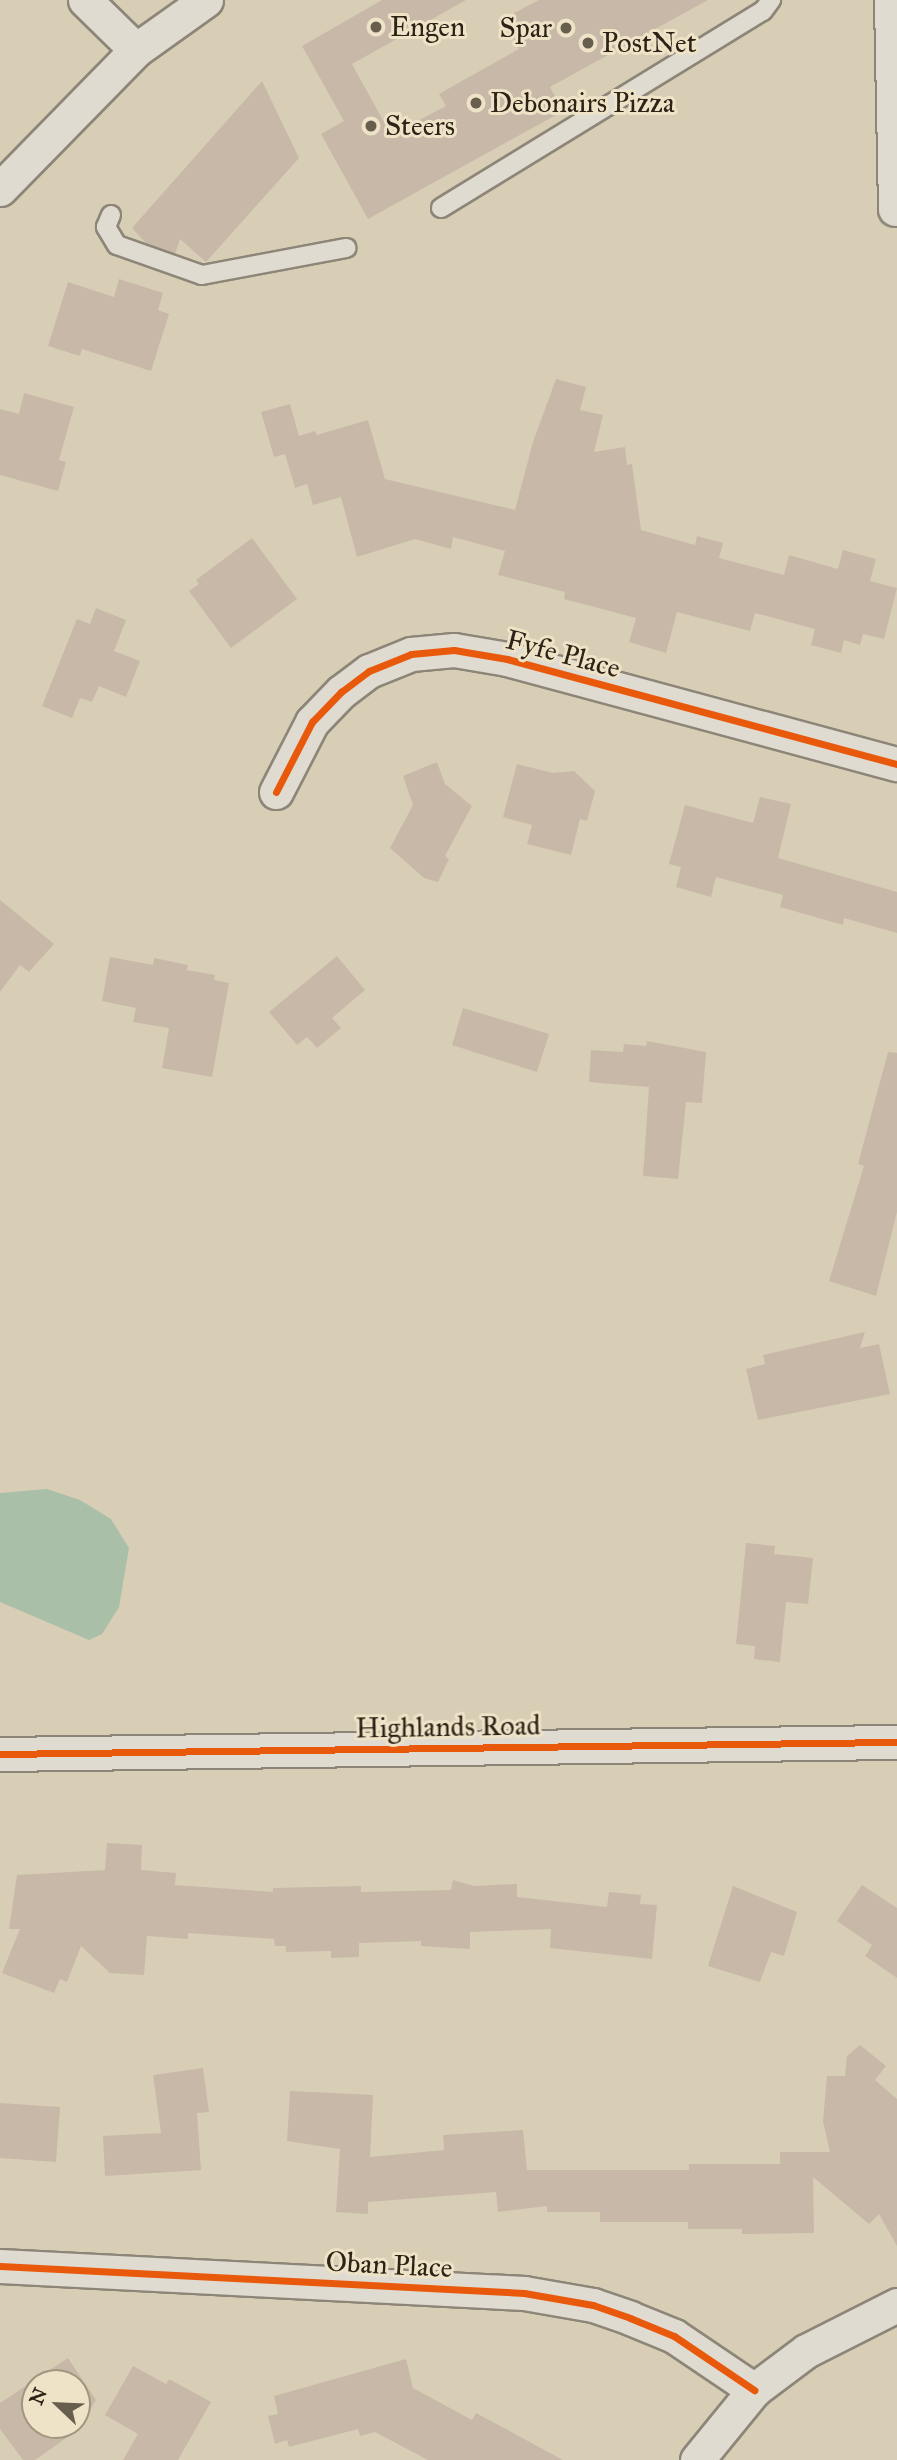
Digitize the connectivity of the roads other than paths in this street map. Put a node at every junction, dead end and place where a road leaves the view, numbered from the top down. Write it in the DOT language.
graph roads {
  1 [pos="85,0"];
  2 [pos="179,0"];
  3 [pos="206,0"];
  4 [pos="771,0"];
  5 [pos="891,0"];
  6 [pos="146,42"];
  7 [pos="0,190"];
  8 [pos="441,208"];
  9 [pos="895,209"];
  10 [pos="111,215"];
  11 [pos="346,248"];
  12 [pos="897,764"];
  13 [pos="276,792"];
  14 [pos="897,1742"];
  15 [pos="0,1754"];
  16 [pos="0,2266"];
  17 [pos="897,2305"];
  18 [pos="754,2390"];
  19 [pos="697,2460"];
  1 -- 6 [label="street"];
  2 -- 6 [label="street"];
  3 -- 6 [label="street"];
  4 -- 8 [label="lane"];
  5 -- 9 [label="street"];
  6 -- 7 [label="street"];
  10 -- 11 [label="lane"];
  12 -- 13 [label="street, Fyfe Place"];
  14 -- 15 [label="street, Highlands Road"];
  16 -- 18 [label="street, Oban Place"];
  17 -- 18 [label="street"];
  18 -- 19 [label="street"];
}
